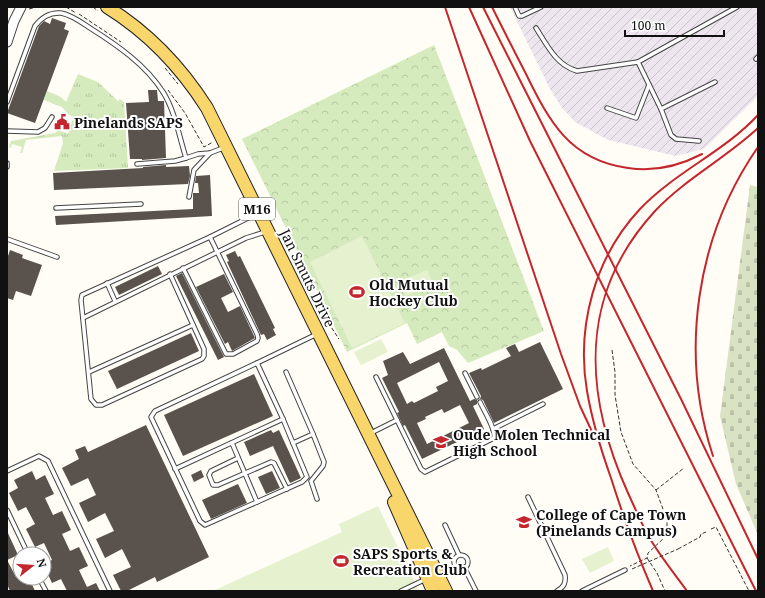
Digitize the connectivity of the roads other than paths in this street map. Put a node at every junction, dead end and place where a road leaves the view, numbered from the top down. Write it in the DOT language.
graph roads {
  1 [pos="515,7"];
  2 [pos="541,7"];
  3 [pos="737,7"];
  4 [pos="23,8"];
  5 [pos="105,10"];
  6 [pos="536,28"];
  7 [pos="7,42"];
  8 [pos="638,62"];
  9 [pos="715,82"];
  10 [pos="649,85"];
  11 [pos="7,102"];
  12 [pos="607,108"];
  13 [pos="661,109"];
  14 [pos="52,117"];
  15 [pos="7,131"];
  16 [pos="699,141"];
  17 [pos="224,148"];
  18 [pos="210,153"];
  19 [pos="186,158"];
  20 [pos="7,163"];
  21 [pos="138,164"];
  22 [pos="7,167"];
  23 [pos="189,197"];
  24 [pos="141,204"];
  25 [pos="56,208"];
  26 [pos="259,213"];
  27 [pos="268,231"];
  28 [pos="210,237"];
  29 [pos="7,239"];
  30 [pos="217,252"];
  31 [pos="57,257"];
  32 [pos="183,268"];
  33 [pos="170,274"];
  34 [pos="107,284"];
  35 [pos="115,301"];
  36 [pos="83,318"];
  37 [pos="193,325"];
  38 [pos="318,334"];
  39 [pos="256,363"];
  40 [pos="89,372"];
  41 [pos="286,372"];
  42 [pos="465,372"];
  43 [pos="376,377"];
  44 [pos="477,397"];
  45 [pos="480,402"];
  46 [pos="544,404"];
  47 [pos="283,420"];
  48 [pos="397,420"];
  49 [pos="493,429"];
  50 [pos="313,434"];
  51 [pos="369,437"];
  52 [pos="293,442"];
  53 [pos="232,443"];
  54 [pos="238,458"];
  55 [pos="175,470"];
  56 [pos="7,472"];
  57 [pos="245,473"];
  58 [pos="287,489"];
  59 [pos="528,496"];
  60 [pos="316,499"];
  61 [pos="257,502"];
  62 [pos="7,510"];
  63 [pos="445,525"];
  64 [pos="24,546"];
  65 [pos="459,555"];
  66 [pos="464,568"];
  67 [pos="625,570"];
  68 [pos="427,578"];
  69 [pos="110,591"];
  70 [pos="401,591"];
  71 [pos="433,591"];
  72 [pos="446,591"];
  73 [pos="476,591"];
  74 [pos="557,591"];
  75 [pos="582,591"];
  1 -- 2 [label="lane"];
  3 -- 8 [label="lane"];
  4 -- 7 [label="street"];
  5 -- 17 [label="main road, Jan Smuts Drive / M16"];
  6 -- 8 [label="lane"];
  8 -- 10 [label="lane"];
  9 -- 13 [label="lane"];
  10 -- 12 [label="lane"];
  10 -- 13 [label="lane"];
  11 -- 19 [label="lane"];
  13 -- 16 [label="lane"];
  14 -- 15 [label="lane"];
  17 -- 18 [label="lane"];
  17 -- 26 [label="main road, Jan Smuts Drive / M16"];
  18 -- 19 [label="lane"];
  18 -- 23 [label="lane"];
  19 -- 21 [label="lane"];
  20 -- 22 [label="lane"];
  24 -- 25 [label="lane"];
  26 -- 27 [label="main road, Jan Smuts Drive / M16"];
  26 -- 28 [label="lane"];
  27 -- 30 [label="lane"];
  27 -- 38 [label="main road, Jan Smuts Drive / M16"];
  28 -- 30 [label="lane"];
  28 -- 34 [label="lane"];
  29 -- 31 [label="lane"];
  30 -- 32 [label="lane"];
  30 -- 32 [label="lane"];
  32 -- 33 [label="lane"];
  33 -- 35 [label="lane"];
  33 -- 37 [label="lane"];
  34 -- 35 [label="lane"];
  34 -- 36 [label="lane"];
  35 -- 36 [label="lane"];
  36 -- 40 [label="lane"];
  37 -- 40 [label="lane"];
  37 -- 40 [label="lane"];
  38 -- 39 [label="lane"];
  38 -- 51 [label="main road, Jan Smuts Drive / M16"];
  39 -- 47 [label="lane"];
  39 -- 55 [label="lane"];
  41 -- 50 [label="lane"];
  42 -- 44 [label="lane"];
  43 -- 48 [label="lane"];
  45 -- 49 [label="lane"];
  46 -- 49 [label="lane"];
  47 -- 52 [label="lane"];
  47 -- 53 [label="lane"];
  48 -- 49 [label="lane"];
  48 -- 51 [label="lane"];
  50 -- 52 [label="lane"];
  50 -- 60 [label="lane"];
  51 -- 68 [label="main road, Jan Smuts Drive / M16"];
  51 -- 72 [label="main road, Jan Smuts Drive / M16"];
  52 -- 58 [label="lane"];
  53 -- 54 [label="lane"];
  53 -- 55 [label="lane"];
  54 -- 57 [label="lane"];
  54 -- 57 [label="lane"];
  55 -- 61 [label="lane"];
  56 -- 69 [label="lane"];
  57 -- 58 [label="lane"];
  57 -- 61 [label="lane"];
  58 -- 61 [label="lane"];
  59 -- 74 [label="lane"];
  62 -- 64 [label="lane"];
  63 -- 65 [label="lane"];
  65 -- 66 [label="lane"];
  65 -- 66 [label="lane"];
  66 -- 73 [label="lane"];
  67 -- 75 [label="lane"];
  68 -- 70 [label="lane"];
  68 -- 71 [label="main road, Jan Smuts Drive / M16"];
}
